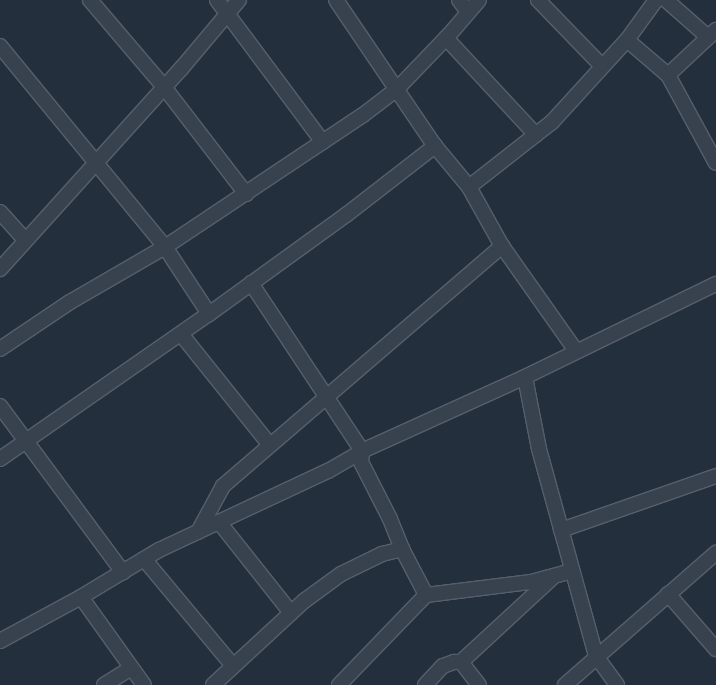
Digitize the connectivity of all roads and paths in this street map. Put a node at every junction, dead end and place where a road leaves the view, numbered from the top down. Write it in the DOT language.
graph roads {
  1 [pos="90,0"];
  2 [pos="217,0"];
  3 [pos="239,0"];
  4 [pos="336,0"];
  5 [pos="459,0"];
  6 [pos="479,0"];
  7 [pos="538,0"];
  8 [pos="656,0"];
  9 [pos="666,0"];
  10 [pos="468,12"];
  11 [pos="229,15"];
  12 [pos="712,34"];
  13 [pos="446,38"];
  14 [pos="627,40"];
  15 [pos="0,46"];
  16 [pos="602,66"];
  17 [pos="668,75"];
  18 [pos="164,87"];
  19 [pos="397,89"];
  20 [pos="536,136"];
  21 [pos="323,142"];
  22 [pos="435,146"];
  23 [pos="96,162"];
  24 [pos="716,163"];
  25 [pos="469,186"];
  26 [pos="246,194"];
  27 [pos="0,212"];
  28 [pos="25,240"];
  29 [pos="502,246"];
  30 [pos="165,247"];
  31 [pos="0,269"];
  32 [pos="251,283"];
  33 [pos="716,284"];
  34 [pos="209,314"];
  35 [pos="181,334"];
  36 [pos="0,349"];
  37 [pos="576,352"];
  38 [pos="526,377"];
  39 [pos="325,398"];
  40 [pos="0,406"];
  41 [pos="24,441"];
  42 [pos="270,444"];
  43 [pos="362,451"];
  44 [pos="0,459"];
  45 [pos="716,476"];
  46 [pos="219,522"];
  47 [pos="561,530"];
  48 [pos="198,532"];
  49 [pos="402,549"];
  50 [pos="716,552"];
  51 [pos="144,559"];
  52 [pos="572,571"];
  53 [pos="123,572"];
  54 [pos="554,576"];
  55 [pos="668,594"];
  56 [pos="426,595"];
  57 [pos="81,597"];
  58 [pos="291,613"];
  59 [pos="0,641"];
  60 [pos="716,649"];
  61 [pos="596,656"];
  62 [pos="462,662"];
  63 [pos="233,666"];
  64 [pos="131,668"];
  65 [pos="104,685"];
  66 [pos="144,685"];
  67 [pos="213,685"];
  68 [pos="339,685"];
  69 [pos="425,685"];
  70 [pos="479,685"];
  71 [pos="565,685"];
  72 [pos="617,685"];
  1 -- 18 [label="street"];
  2 -- 11 [label="street"];
  3 -- 11 [label="street"];
  4 -- 19 [label="street"];
  5 -- 10 [label="street"];
  6 -- 10 [label="street"];
  7 -- 16 [label="street"];
  8 -- 14 [label="street"];
  9 -- 12 [label="street"];
  10 -- 13 [label="street"];
  11 -- 18 [label="street"];
  11 -- 21 [label="street"];
  12 -- 17 [label="street"];
  13 -- 19 [label="street"];
  13 -- 20 [label="street"];
  14 -- 16 [label="street"];
  14 -- 17 [label="street"];
  15 -- 23 [label="street"];
  16 -- 20 [label="street"];
  17 -- 24 [label="street"];
  18 -- 23 [label="street"];
  18 -- 26 [label="street"];
  19 -- 21 [label="street"];
  19 -- 22 [label="street"];
  20 -- 25 [label="street"];
  21 -- 26 [label="street"];
  22 -- 25 [label="street"];
  22 -- 32 [label="street"];
  23 -- 28 [label="street"];
  23 -- 30 [label="street"];
  25 -- 29 [label="street"];
  26 -- 30 [label="street"];
  27 -- 28 [label="street"];
  28 -- 31 [label="street"];
  29 -- 37 [label="street"];
  29 -- 39 [label="street"];
  30 -- 34 [label="street"];
  30 -- 36 [label="street"];
  32 -- 34 [label="street"];
  32 -- 39 [label="street"];
  33 -- 37 [label="street"];
  34 -- 35 [label="street"];
  35 -- 41 [label="street"];
  35 -- 42 [label="street"];
  37 -- 38 [label="street"];
  38 -- 43 [label="street"];
  38 -- 47 [label="street"];
  39 -- 42 [label="street"];
  39 -- 43 [label="street"];
  40 -- 41 [label="street"];
  41 -- 44 [label="street"];
  41 -- 53 [label="street"];
  42 -- 48 [label="street"];
  43 -- 46 [label="street"];
  43 -- 49 [label="street"];
  45 -- 47 [label="street"];
  46 -- 48 [label="street"];
  46 -- 58 [label="street"];
  47 -- 52 [label="street"];
  48 -- 51 [label="street"];
  49 -- 56 [label="street"];
  49 -- 58 [label="street"];
  50 -- 55 [label="street"];
  51 -- 53 [label="street"];
  51 -- 63 [label="street"];
  52 -- 54 [label="street"];
  52 -- 61 [label="street"];
  53 -- 57 [label="street"];
  54 -- 56 [label="street"];
  54 -- 62 [label="street"];
  55 -- 60 [label="street"];
  55 -- 61 [label="street"];
  56 -- 68 [label="street"];
  57 -- 59 [label="street"];
  57 -- 64 [label="street"];
  58 -- 63 [label="street"];
  61 -- 71 [label="street"];
  61 -- 72 [label="street"];
  62 -- 69 [label="street"];
  62 -- 70 [label="street"];
  63 -- 67 [label="street"];
  64 -- 65 [label="street"];
  64 -- 66 [label="street"];
}
